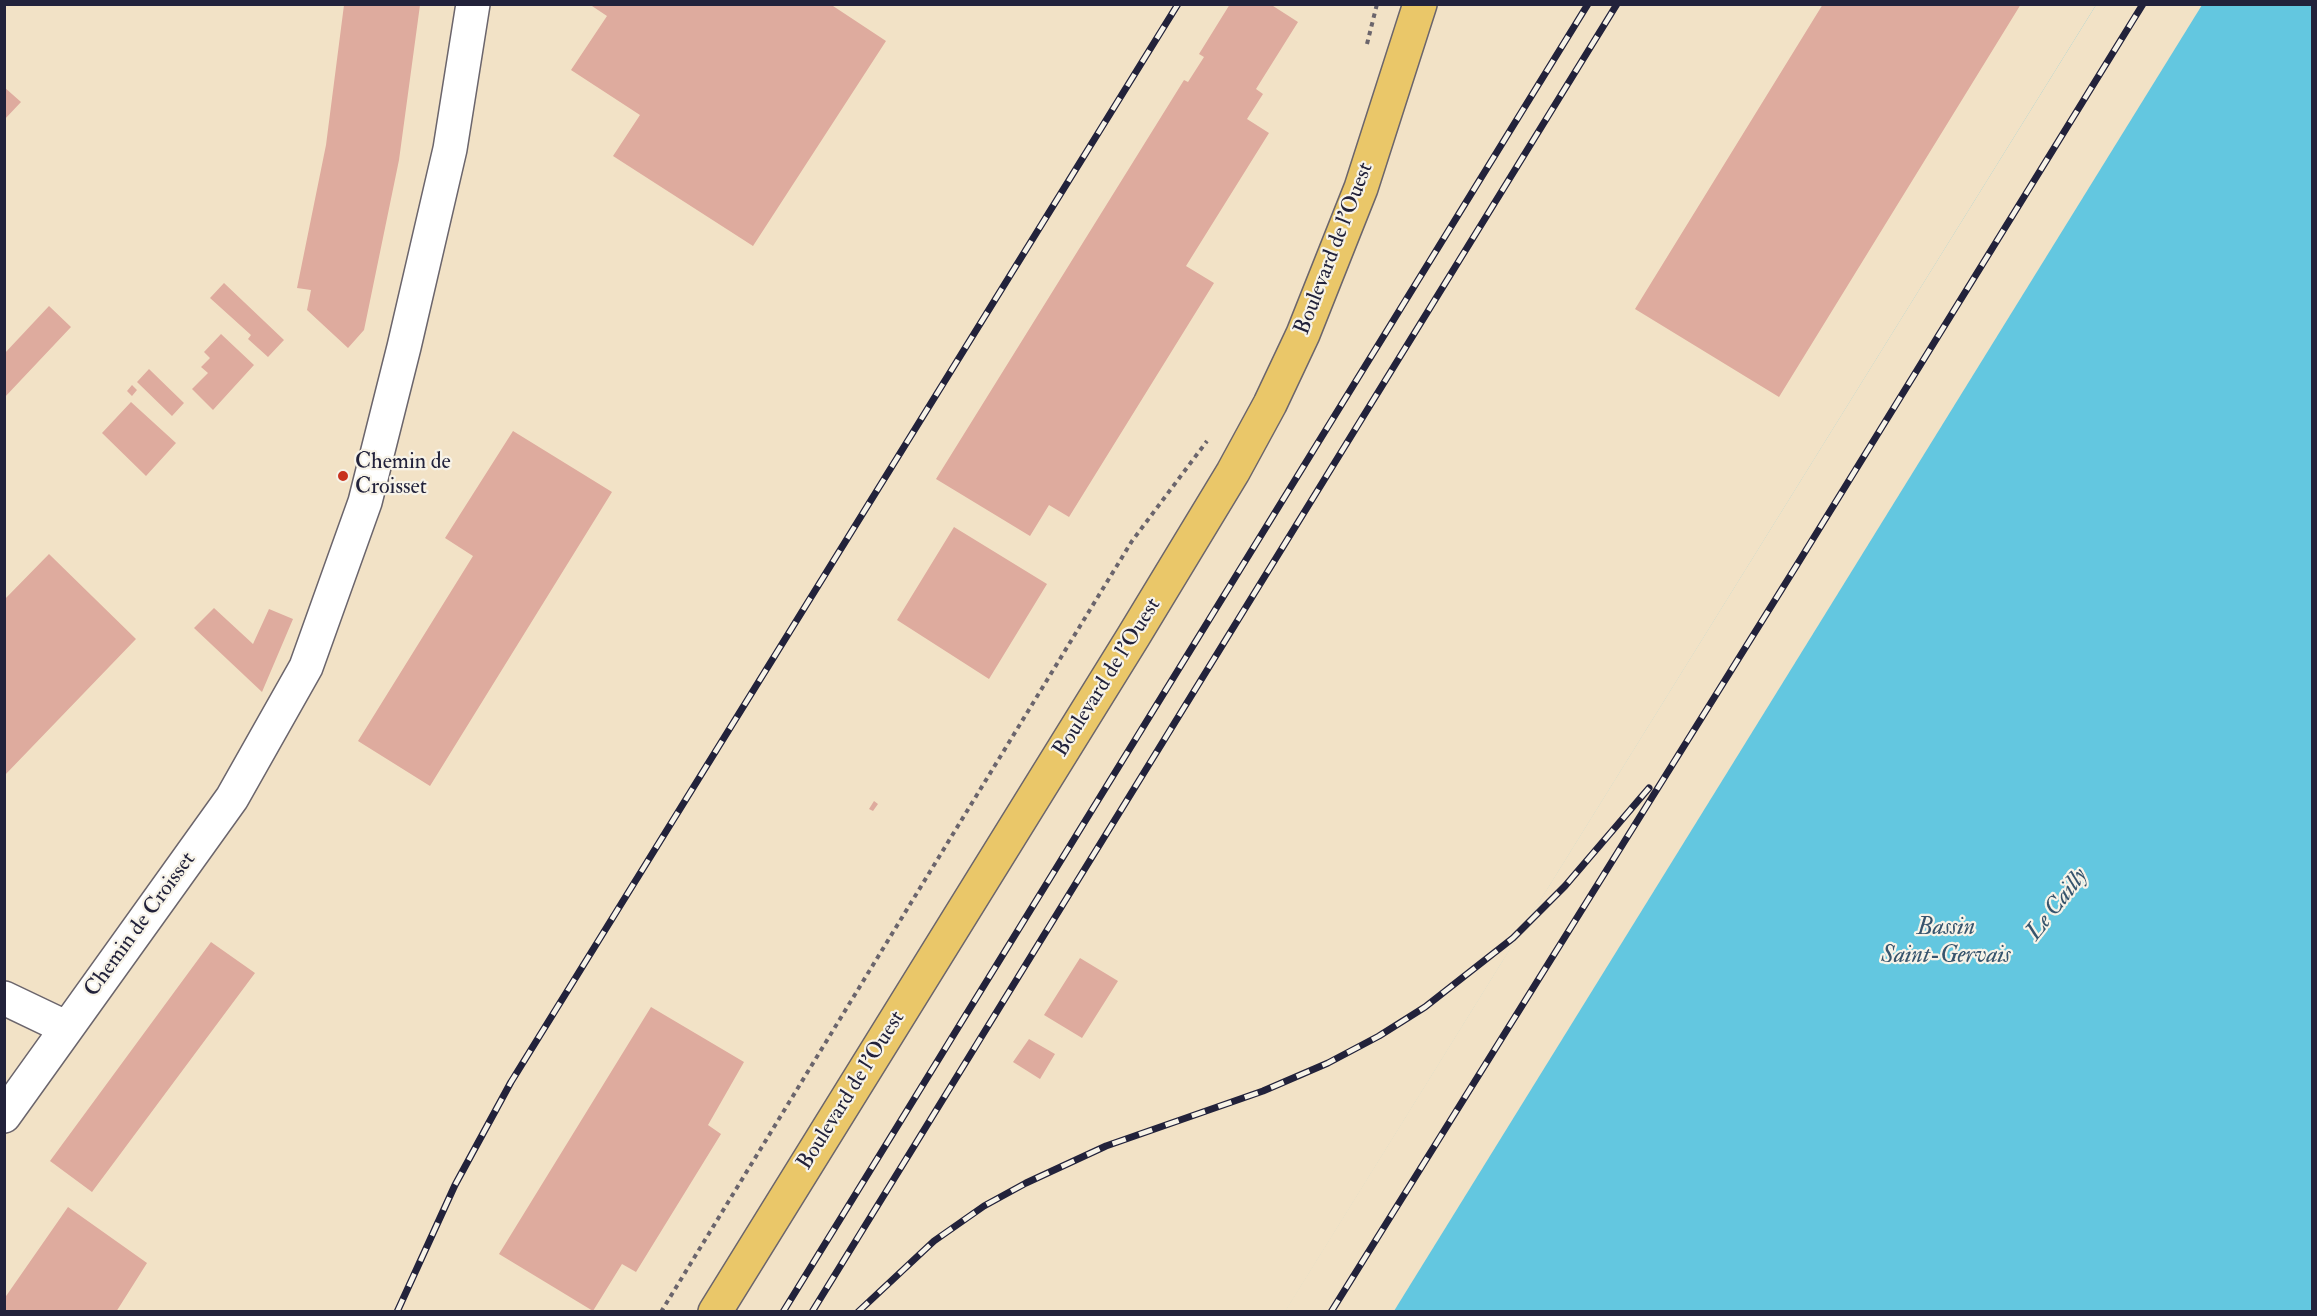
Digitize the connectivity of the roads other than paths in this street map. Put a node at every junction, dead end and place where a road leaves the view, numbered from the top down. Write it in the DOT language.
graph roads {
  1 [pos="473,4"];
  2 [pos="1420,4"];
  3 [pos="4,999"];
  4 [pos="68,1028"];
  5 [pos="6,1110"];
  6 [pos="715,1311"];
  1 -- 4 [label="street, Chemin de Croisset"];
  2 -- 6 [label="main road, Boulevard de l'Ouest"];
  3 -- 4 [label="street"];
  4 -- 5 [label="street, Chemin de Croisset"];
}
